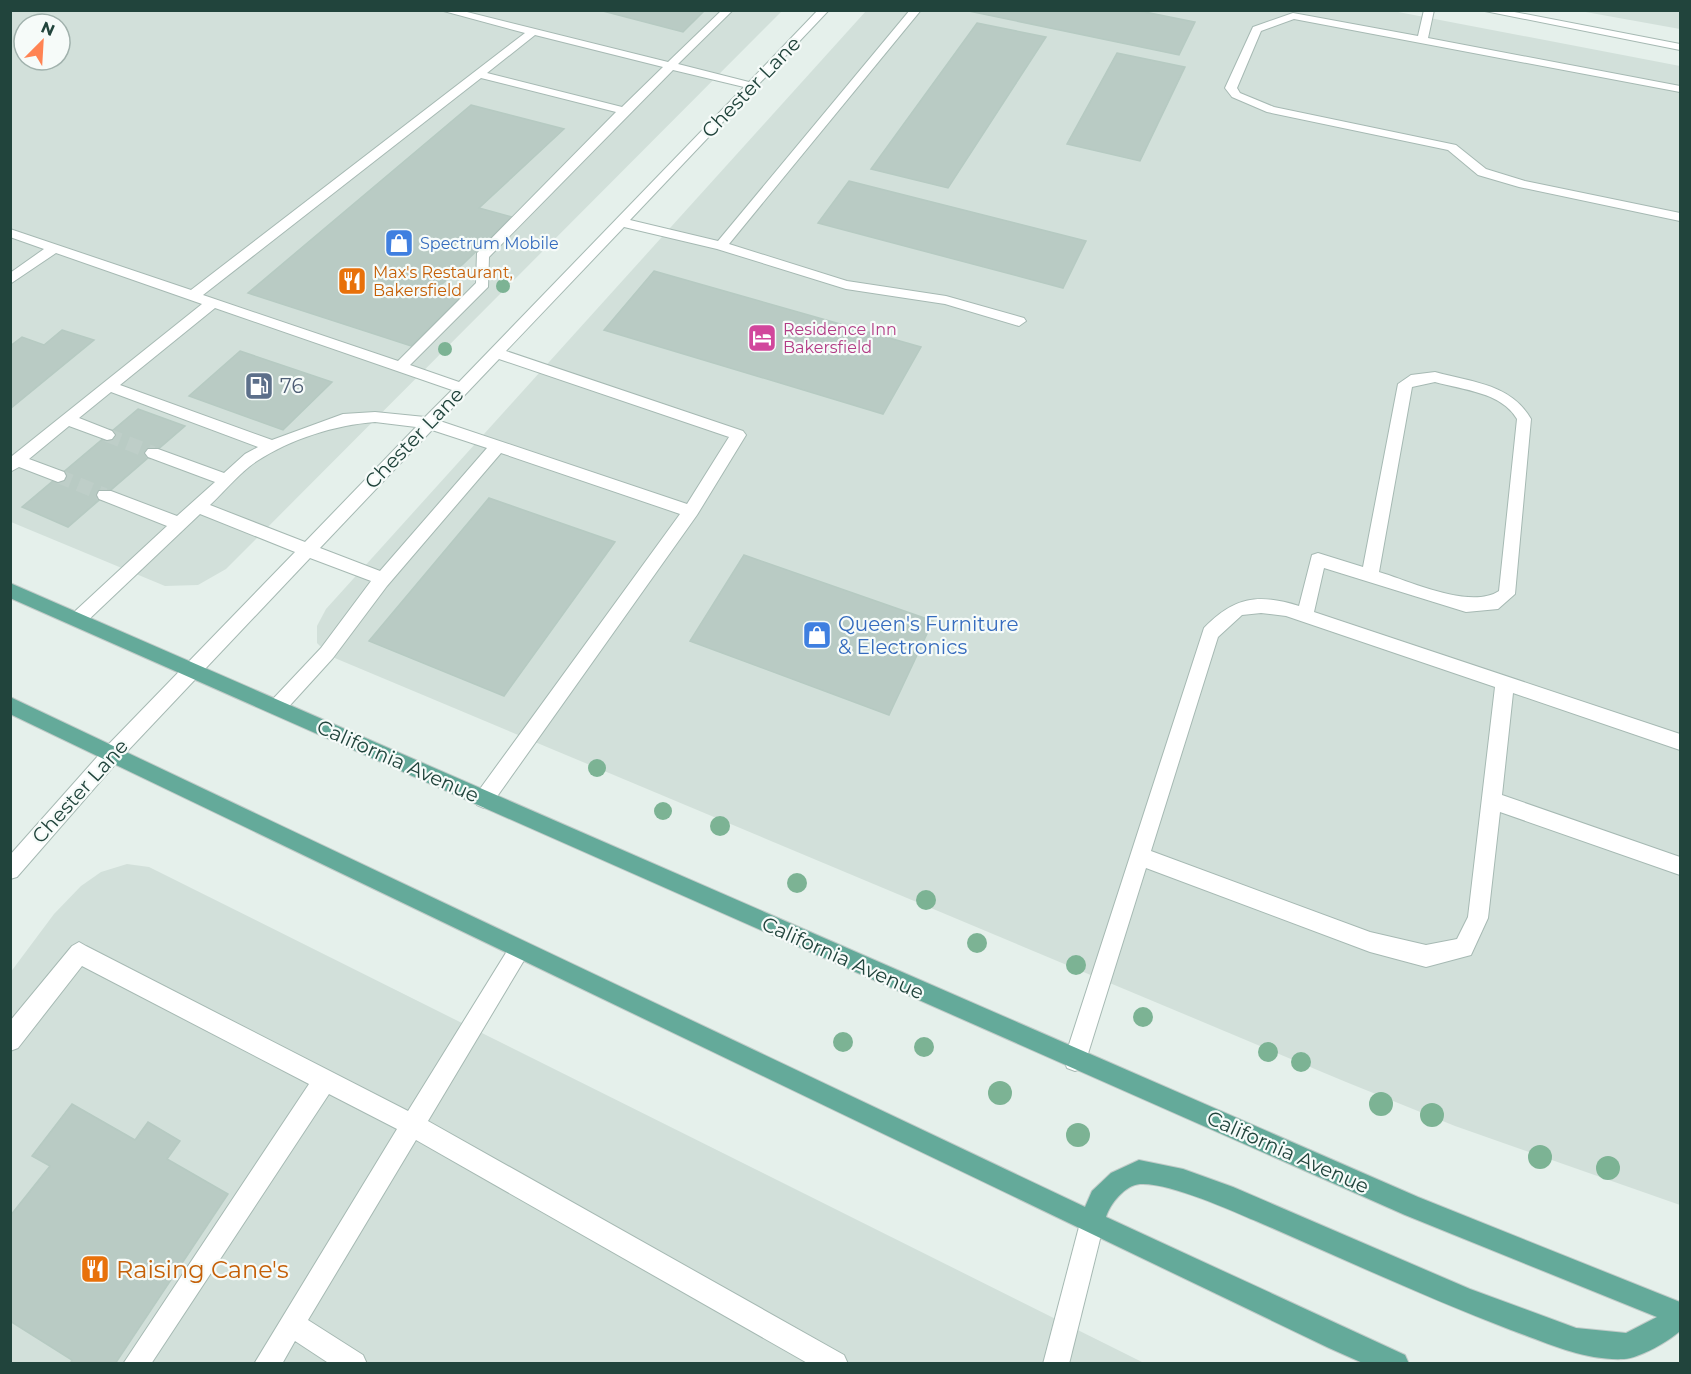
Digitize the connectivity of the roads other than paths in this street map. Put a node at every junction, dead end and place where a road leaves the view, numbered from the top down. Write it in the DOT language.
graph roads {
  1 [pos="445,10"];
  2 [pos="728,10"];
  3 [pos="824,10"];
  4 [pos="916,10"];
  5 [pos="1429,10"];
  6 [pos="1485,10"];
  7 [pos="1556,10"];
  8 [pos="1551,23"];
  9 [pos="533,32"];
  10 [pos="1422,40"];
  11 [pos="1680,47"];
  12 [pos="672,65"];
  13 [pos="478,74"];
  14 [pos="752,86"];
  15 [pos="1680,89"];
  16 [pos="624,111"];
  17 [pos="1680,217"];
  18 [pos="621,222"];
  19 [pos="10,233"];
  20 [pos="721,246"];
  21 [pos="54,248"];
  22 [pos="10,279"];
  23 [pos="193,296"];
  24 [pos="212,303"];
  25 [pos="1019,321"];
  26 [pos="496,353"];
  27 [pos="400,367"];
  28 [pos="109,386"];
  29 [pos="462,388"];
  30 [pos="68,420"];
  31 [pos="429,423"];
  32 [pos="107,435"];
  33 [pos="272,446"];
  34 [pos="498,446"];
  35 [pos="153,453"];
  36 [pos="14,463"];
  37 [pos="58,476"];
  38 [pos="226,480"];
  39 [pos="105,495"];
  40 [pos="198,507"];
  41 [pos="691,512"];
  42 [pos="180,524"];
  43 [pos="308,549"];
  44 [pos="1370,575"];
  45 [pos="383,579"];
  46 [pos="10,590"];
  47 [pos="1305,615"];
  48 [pos="78,619"];
  49 [pos="192,670"];
  50 [pos="1504,683"];
  51 [pos="10,705"];
  52 [pos="277,707"];
  53 [pos="1680,742"];
  54 [pos="112,754"];
  55 [pos="484,799"];
  56 [pos="1491,800"];
  57 [pos="1140,856"];
  58 [pos="1680,866"];
  59 [pos="10,870"];
  60 [pos="519,950"];
  61 [pos="10,1040"];
  62 [pos="1075,1060"];
  63 [pos="325,1080"];
  64 [pos="412,1125"];
  65 [pos="1092,1223"];
  66 [pos="1680,1314"];
  67 [pos="291,1324"];
  68 [pos="136,1364"];
  69 [pos="267,1364"];
  70 [pos="354,1364"];
  71 [pos="836,1364"];
  72 [pos="1056,1364"];
  73 [pos="1396,1364"];
  1 -- 9 [label="street"];
  2 -- 12 [label="street"];
  3 -- 14 [label="street, Chester Lane"];
  4 -- 20 [label="street"];
  5 -- 10 [label="street"];
  6 -- 8 [label="street"];
  7 -- 8 [label="street"];
  8 -- 11 [label="street"];
  9 -- 12 [label="street"];
  9 -- 13 [label="street"];
  10 -- 15 [label="street"];
  10 -- 17 [label="street"];
  12 -- 14 [label="street"];
  12 -- 16 [label="street"];
  13 -- 16 [label="street"];
  13 -- 23 [label="street"];
  14 -- 18 [label="street, Chester Lane"];
  16 -- 27 [label="street"];
  18 -- 20 [label="street"];
  18 -- 26 [label="street, Chester Lane"];
  19 -- 21 [label="street"];
  20 -- 25 [label="street"];
  21 -- 22 [label="street"];
  21 -- 23 [label="street"];
  23 -- 24 [label="street"];
  24 -- 27 [label="street"];
  24 -- 28 [label="street"];
  26 -- 29 [label="street, Chester Lane"];
  26 -- 41 [label="street"];
  27 -- 29 [label="street"];
  28 -- 30 [label="street"];
  28 -- 33 [label="street"];
  29 -- 31 [label="street, Chester Lane"];
  30 -- 32 [label="street"];
  30 -- 36 [label="street"];
  31 -- 33 [label="street"];
  31 -- 34 [label="street"];
  31 -- 43 [label="street, Chester Lane"];
  33 -- 38 [label="street"];
  34 -- 41 [label="street"];
  34 -- 45 [label="street"];
  35 -- 38 [label="street"];
  36 -- 37 [label="street"];
  38 -- 40 [label="street"];
  39 -- 42 [label="street"];
  40 -- 42 [label="street"];
  40 -- 43 [label="street"];
  41 -- 55 [label="street"];
  42 -- 48 [label="street"];
  43 -- 45 [label="street"];
  43 -- 49 [label="street, Chester Lane"];
  44 -- 44 [label="street"];
  44 -- 47 [label="street"];
  45 -- 52 [label="street"];
  46 -- 48 [label="main road, California Avenue"];
  47 -- 50 [label="street"];
  47 -- 57 [label="street"];
  48 -- 49 [label="main road, California Avenue"];
  49 -- 52 [label="main road, California Avenue"];
  49 -- 54 [label="street, Chester Lane"];
  50 -- 53 [label="street"];
  50 -- 56 [label="street"];
  51 -- 54 [label="main road"];
  52 -- 55 [label="main road, California Avenue"];
  54 -- 59 [label="street, Chester Lane"];
  54 -- 60 [label="main road"];
  55 -- 62 [label="main road, California Avenue"];
  56 -- 57 [label="street"];
  56 -- 58 [label="street"];
  57 -- 62 [label="street"];
  60 -- 64 [label="street"];
  60 -- 65 [label="main road"];
  61 -- 63 [label="street"];
  62 -- 66 [label="main road, California Avenue"];
  63 -- 64 [label="street"];
  63 -- 68 [label="street"];
  64 -- 67 [label="street"];
  64 -- 71 [label="street"];
  65 -- 66 [label="main road"];
  65 -- 72 [label="street"];
  65 -- 73 [label="main road"];
  67 -- 69 [label="street"];
  67 -- 70 [label="street"];
}
